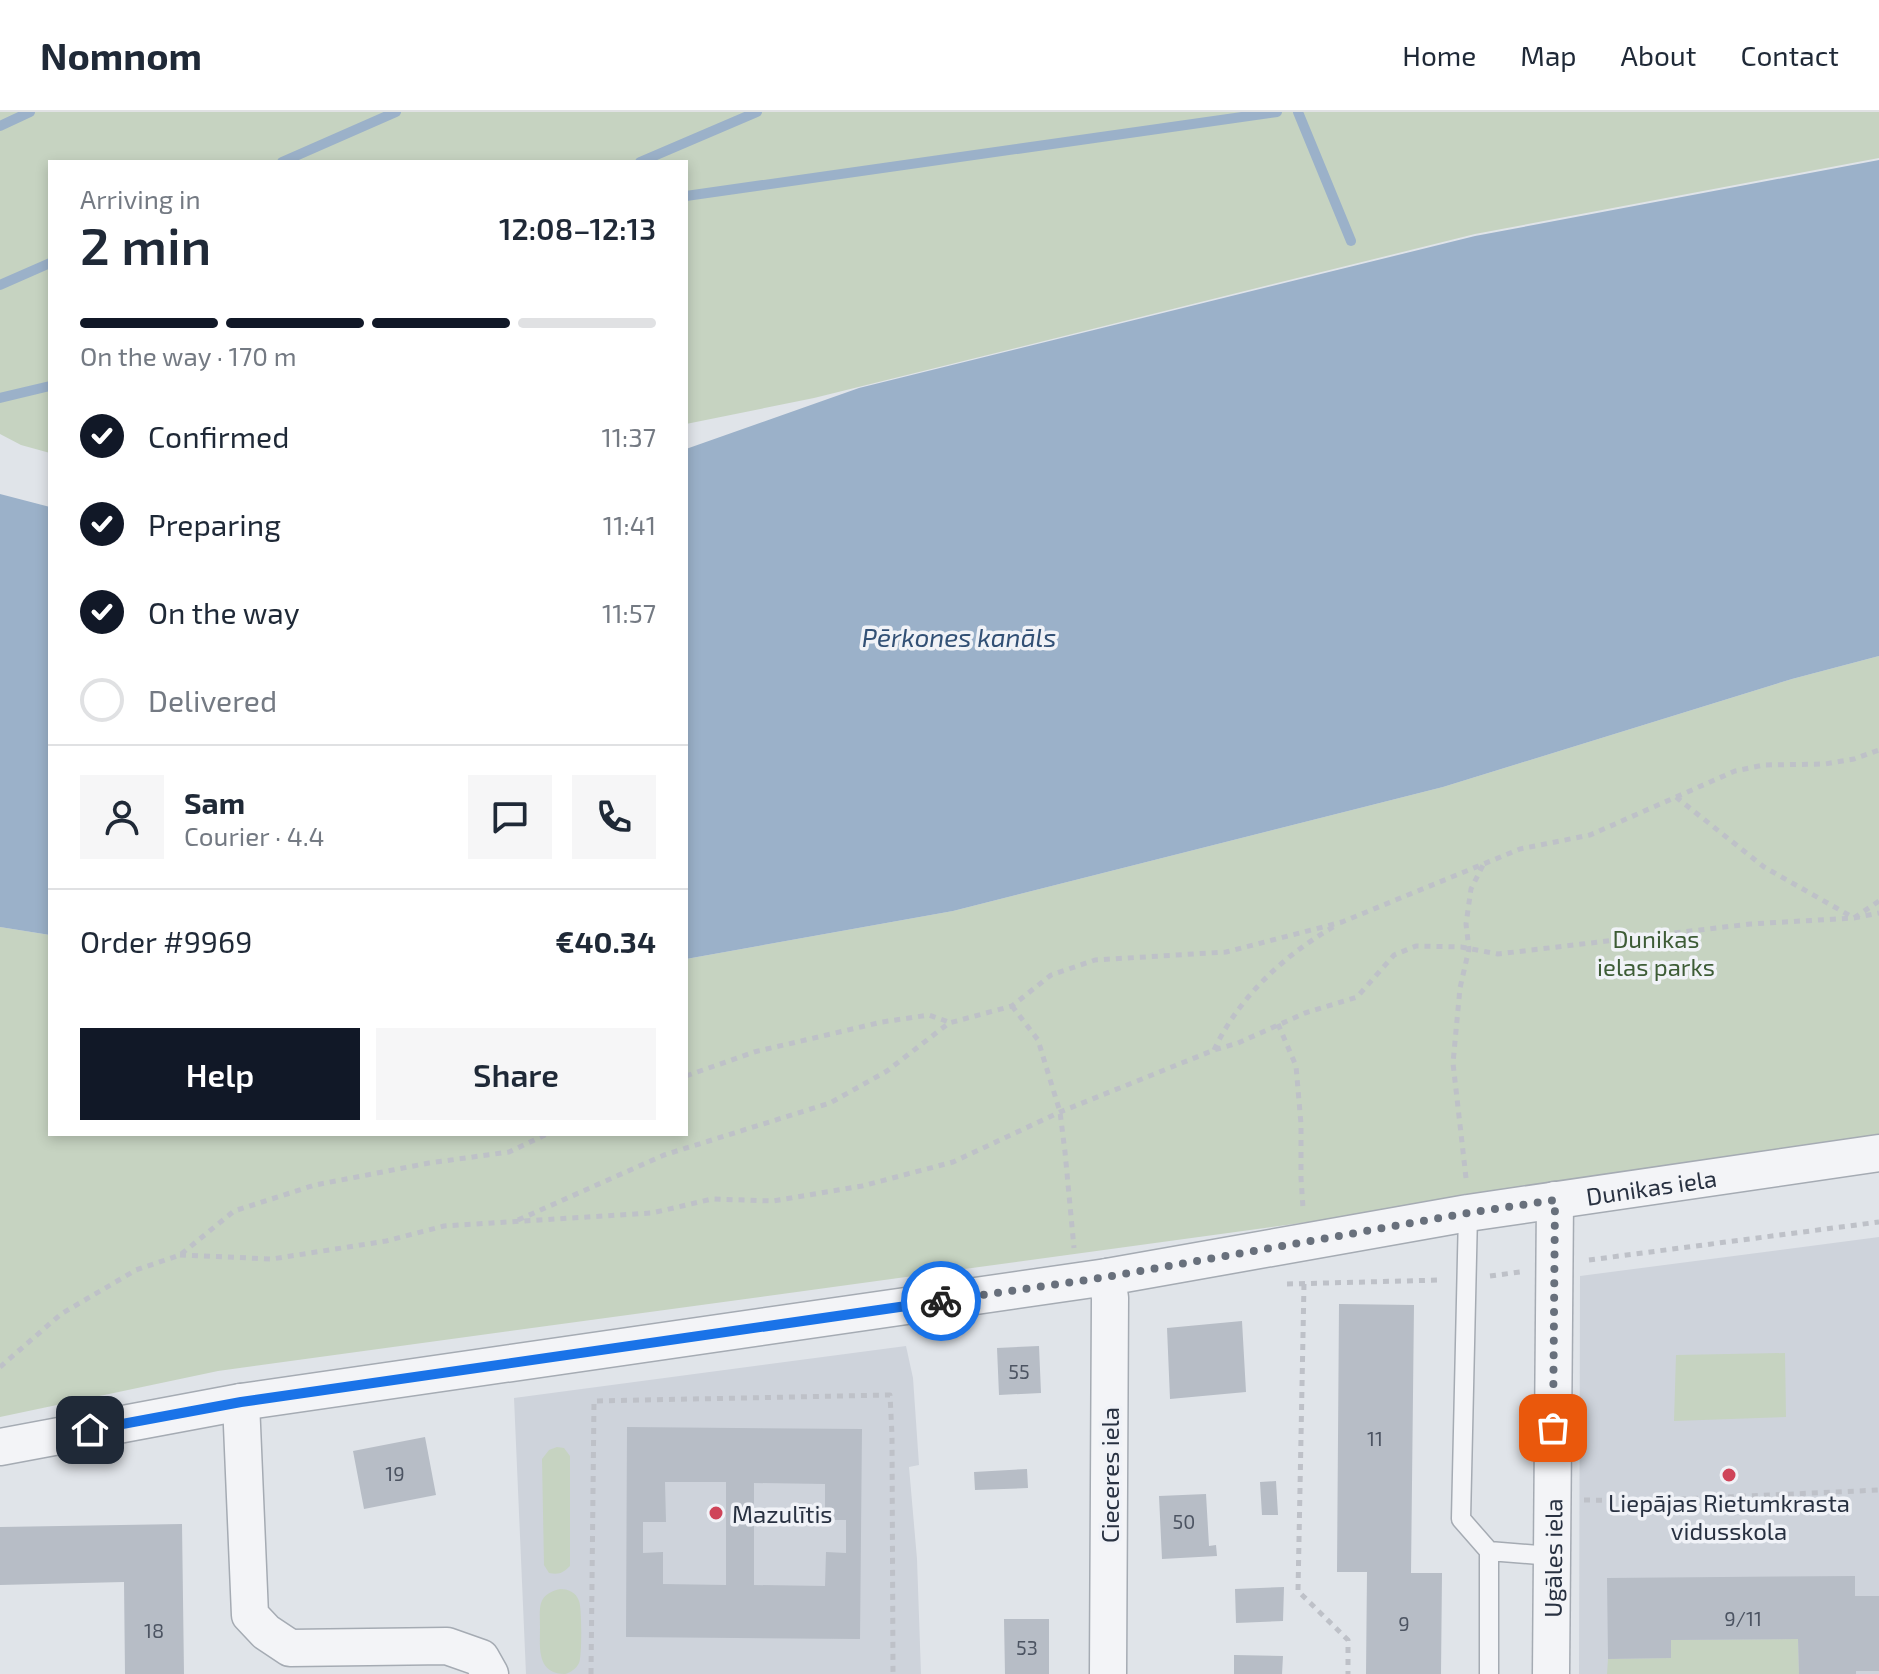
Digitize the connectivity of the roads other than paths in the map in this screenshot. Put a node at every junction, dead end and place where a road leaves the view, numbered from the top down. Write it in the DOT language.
graph roads {
  1 [pos="1879,1153"];
  2 [pos="1555,1200"];
  3 [pos="1468,1213"];
  4 [pos="1092,1279"];
  5 [pos="241,1402"];
  6 [pos="0,1447"];
  7 [pos="1489,1551"];
  8 [pos="1551,1556"];
  9 [pos="490,1674"];
  10 [pos="1108,1674"];
  11 [pos="1489,1674"];
  12 [pos="1551,1674"];
  1 -- 2 [label="street, Dunikas iela"];
  2 -- 3 [label="street, Dunikas iela"];
  2 -- 8 [label="street, Ugāles iela"];
  3 -- 4 [label="street, Dunikas iela"];
  3 -- 7 [label="lane"];
  4 -- 5 [label="street, Dunikas iela"];
  4 -- 10 [label="street, Cieceres iela"];
  5 -- 6 [label="street, Dunikas iela"];
  5 -- 9 [label="street"];
  7 -- 8 [label="lane"];
  7 -- 11 [label="lane"];
  8 -- 12 [label="street, Ugāles iela"];
}
